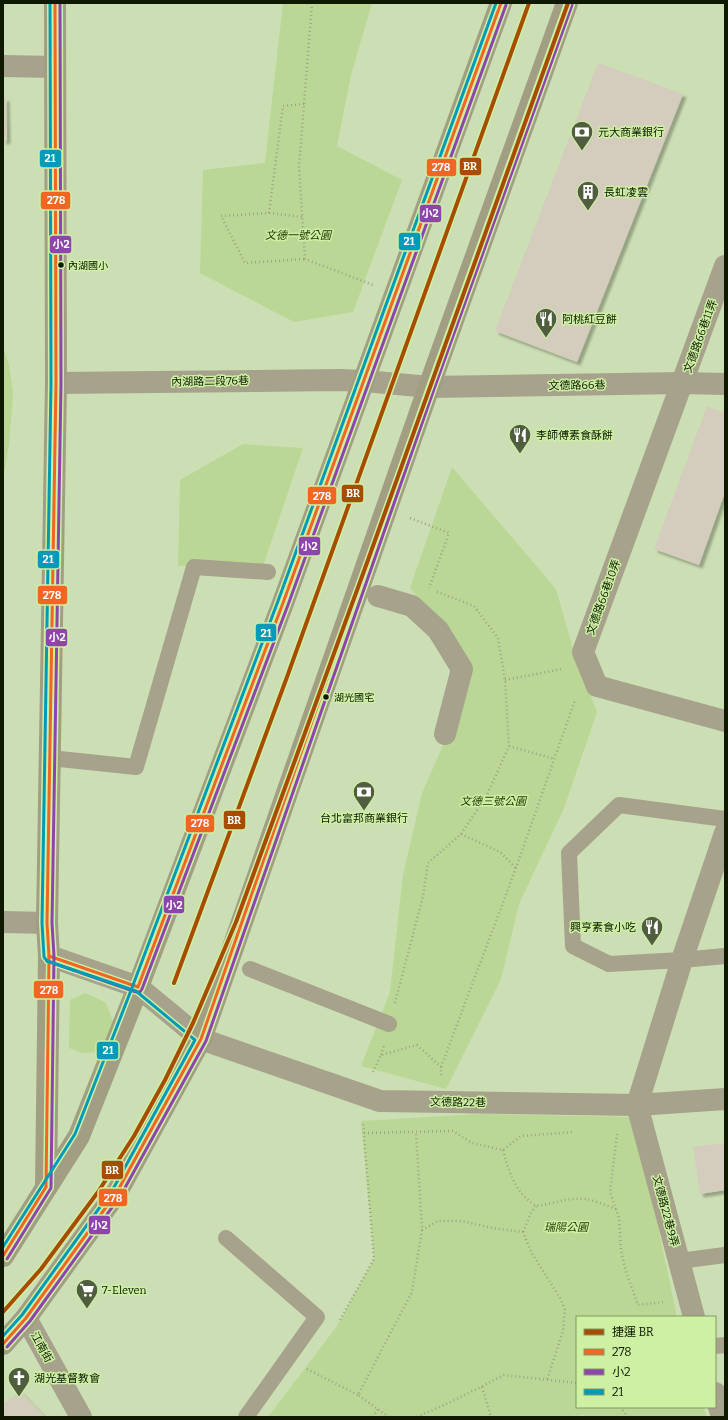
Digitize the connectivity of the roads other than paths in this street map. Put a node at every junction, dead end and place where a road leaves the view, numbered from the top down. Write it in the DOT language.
graph roads {
  1 [pos="55,3"];
  2 [pos="501,3"];
  3 [pos="567,3"];
  4 [pos="3,66"];
  5 [pos="55,68"];
  6 [pos="725,266"];
  7 [pos="364,381"];
  8 [pos="56,383"];
  9 [pos="682,383"];
  10 [pos="725,384"];
  11 [pos="429,387"];
  12 [pos="268,572"];
  13 [pos="378,596"];
  14 [pos="725,721"];
  15 [pos="444,734"];
  16 [pos="50,758"];
  17 [pos="725,819"];
  18 [pos="725,833"];
  19 [pos="3,922"];
  20 [pos="48,923"];
  21 [pos="49,956"];
  22 [pos="725,956"];
  23 [pos="682,960"];
  24 [pos="250,969"];
  25 [pos="138,987"];
  26 [pos="390,1024"];
  27 [pos="201,1039"];
  28 [pos="725,1098"];
  29 [pos="637,1105"];
  30 [pos="46,1187"];
  31 [pos="226,1238"];
  32 [pos="725,1255"];
  33 [pos="3,1256"];
  34 [pos="679,1261"];
  35 [pos="692,1308"];
  36 [pos="26,1318"];
  37 [pos="3,1344"];
  38 [pos="716,1396"];
  39 [pos="82,1417"];
  40 [pos="246,1417"];
  41 [pos="722,1417"];
  1 -- 5 [label="main road"];
  2 -- 7 [label="main road"];
  3 -- 11 [label="main road"];
  4 -- 5 [label="street"];
  5 -- 8 [label="main road"];
  6 -- 9 [label="street, 文德路66巷11弄"];
  7 -- 8 [label="street, 內湖路二段76巷"];
  7 -- 11 [label="street, 內湖路二段76巷"];
  7 -- 25 [label="main road"];
  8 -- 16 [label="main road"];
  9 -- 10 [label="street, 文德路66巷"];
  9 -- 11 [label="street, 文德路66巷"];
  9 -- 14 [label="street, 文德路66巷10弄"];
  11 -- 27 [label="main road"];
  12 -- 16 [label="lane"];
  13 -- 15 [label="street"];
  16 -- 20 [label="main road"];
  17 -- 23 [label="lane"];
  18 -- 23 [label="street"];
  19 -- 20 [label="street"];
  20 -- 21 [label="main road"];
  21 -- 25 [label="street"];
  21 -- 30 [label="main road"];
  22 -- 23 [label="lane"];
  23 -- 29 [label="street"];
  24 -- 26 [label="lane"];
  25 -- 27 [label="street"];
  25 -- 30 [label="main road"];
  27 -- 29 [label="street, 文德路22巷"];
  27 -- 36 [label="main road"];
  28 -- 29 [label="street, 文德路22巷"];
  29 -- 34 [label="street, 文德路22巷9弄"];
  30 -- 33 [label="main road"];
  31 -- 40 [label="lane"];
  32 -- 34 [label="lane"];
  34 -- 35 [label="street, 文德路22巷9弄"];
  36 -- 37 [label="main road"];
  36 -- 39 [label="street, 江南街"];
  38 -- 41 [label="street"];
}
